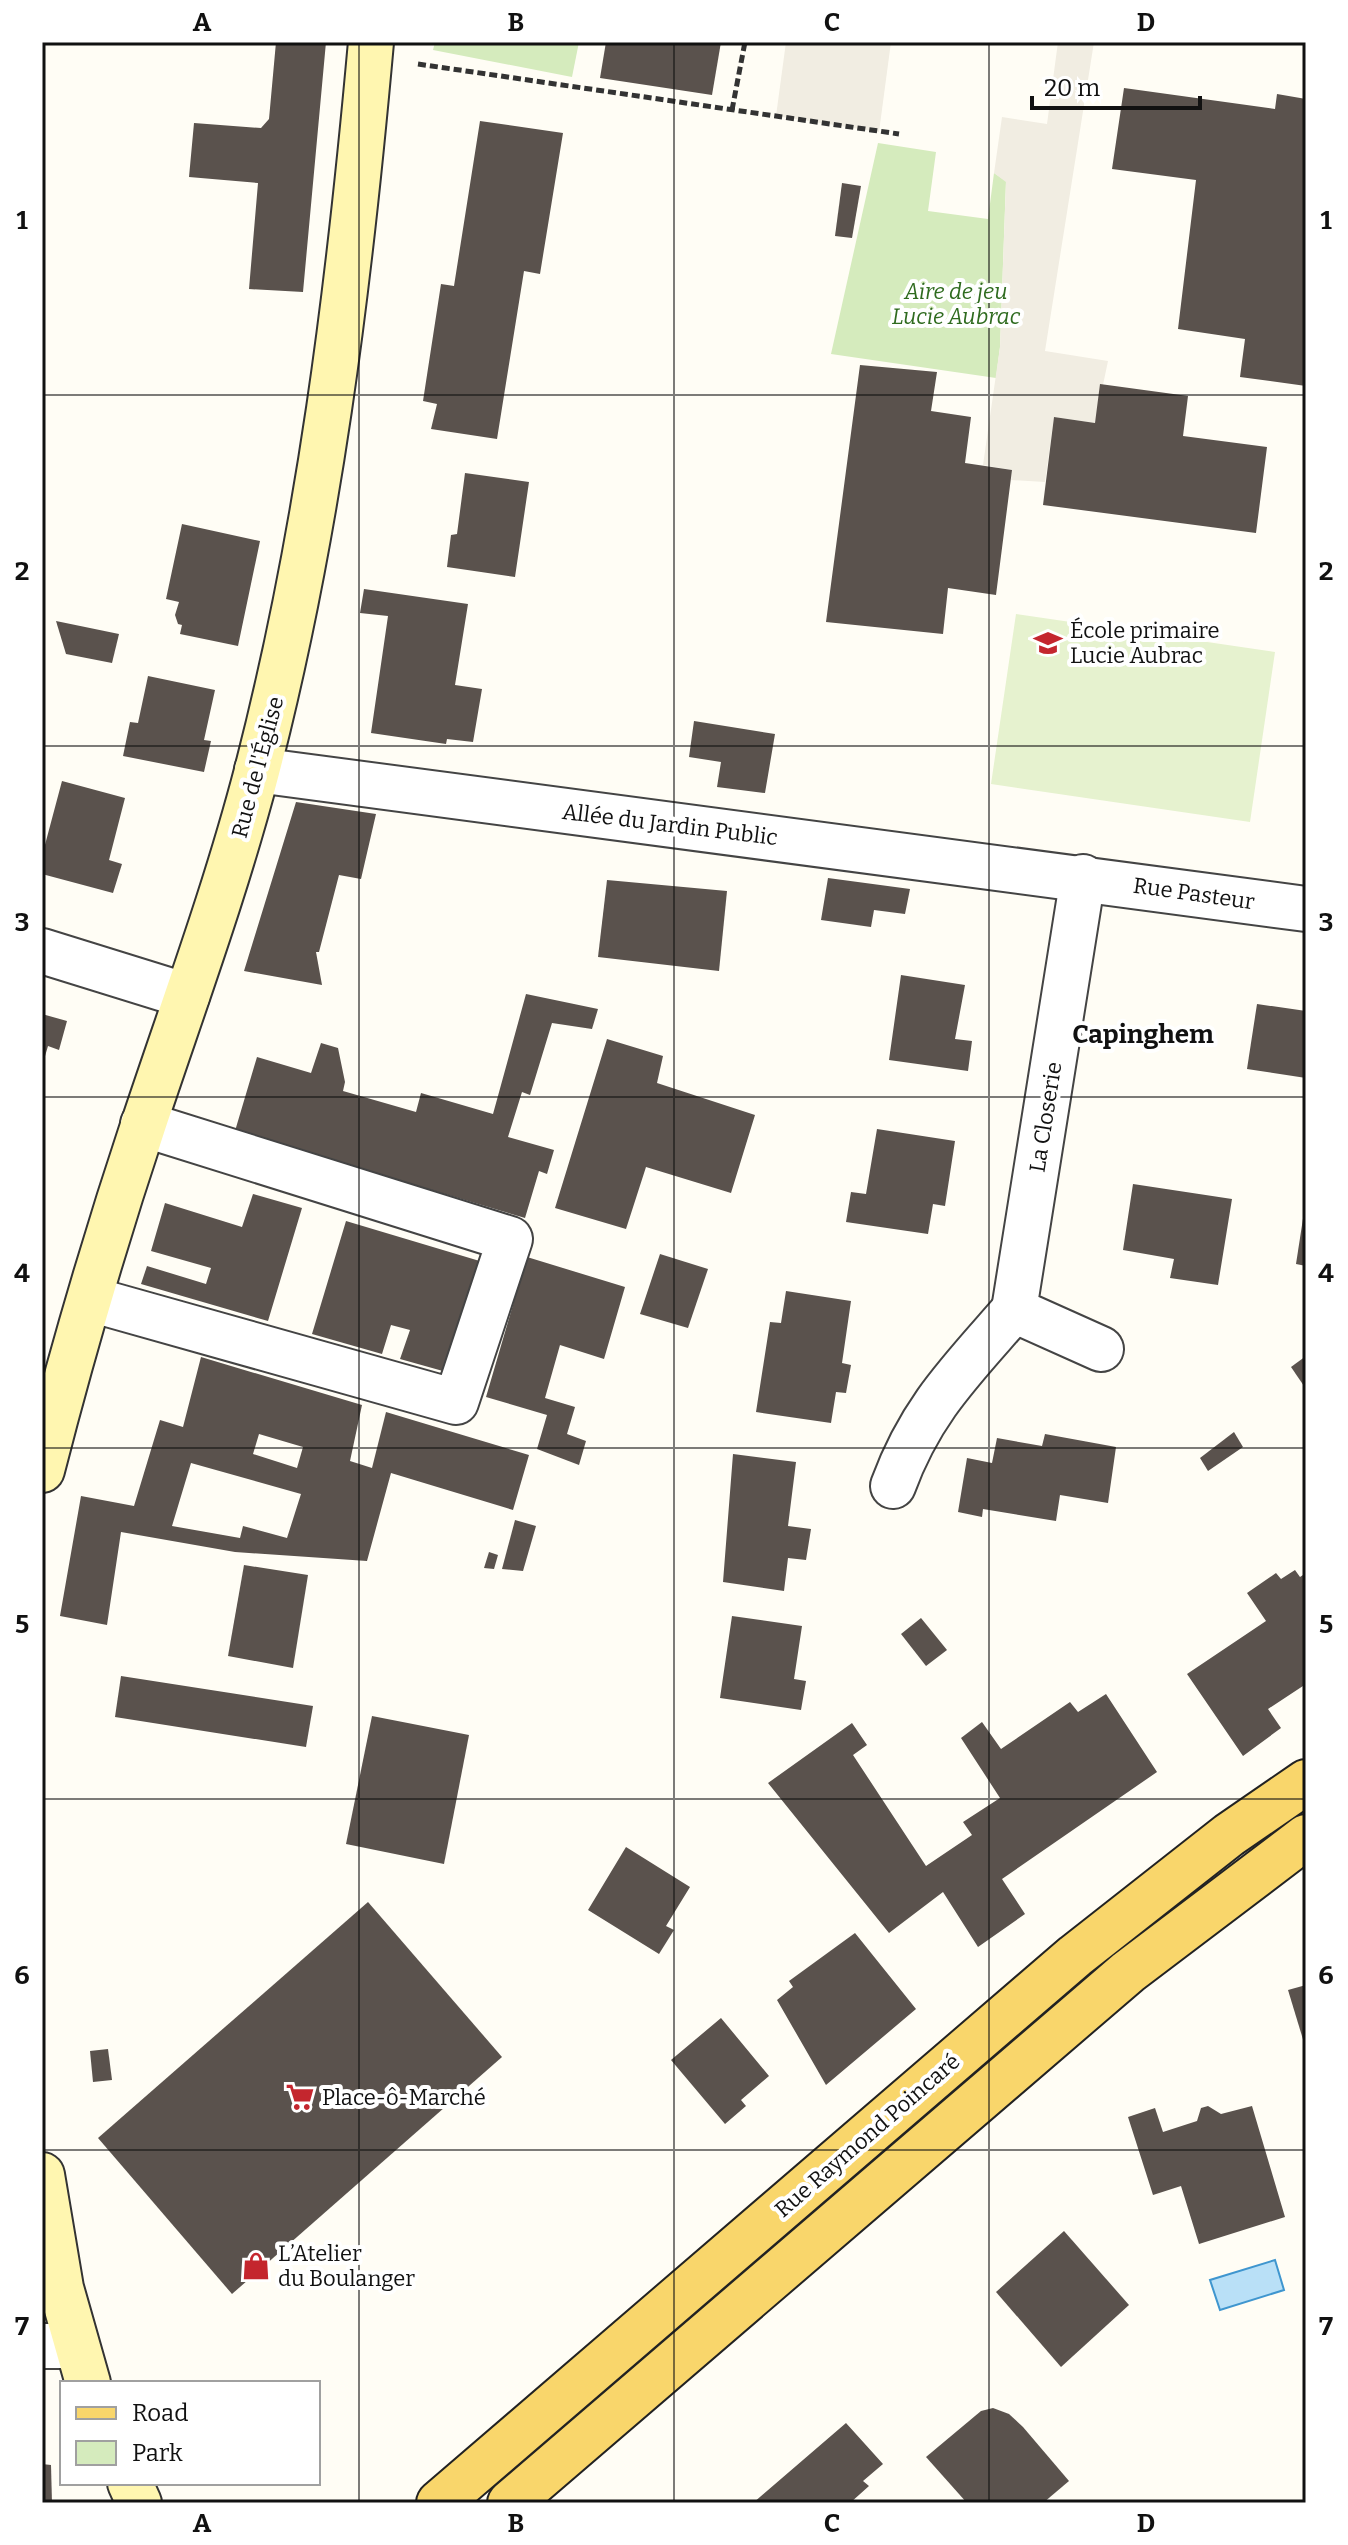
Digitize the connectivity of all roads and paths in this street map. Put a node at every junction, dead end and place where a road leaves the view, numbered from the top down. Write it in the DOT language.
graph roads {
  1 [pos="745,42"];
  2 [pos="370,49"];
  3 [pos="732,110"];
  4 [pos="899,134"];
  5 [pos="257,770"];
  6 [pos="1083,877"];
  7 [pos="1306,909"];
  8 [pos="42,951"];
  9 [pos="187,996"];
  10 [pos="143,1124"];
  11 [pos="90,1299"];
  12 [pos="1014,1310"];
  13 [pos="1101,1349"];
  14 [pos="42,1470"];
  15 [pos="893,1486"];
  16 [pos="1306,1782"];
  17 [pos="1306,1837"];
  18 [pos="42,2175"];
  19 [pos="69,2358"];
  20 [pos="439,2503"];
  21 [pos="510,2503"];
  1 -- 3 [label="path"];
  2 -- 3 [label="path"];
  2 -- 5 [label="street, Rue de l'Église"];
  3 -- 4 [label="path"];
  5 -- 6 [label="street, Allée du Jardin Public"];
  5 -- 9 [label="street, Rue de l'Église"];
  6 -- 7 [label="street, Rue Pasteur"];
  6 -- 12 [label="street, La Closerie"];
  8 -- 9 [label="street"];
  9 -- 10 [label="street, Rue de l'Église"];
  10 -- 11 [label="street, Rue de l'Église"];
  10 -- 11 [label="street"];
  11 -- 14 [label="street, Rue de l'Église"];
  12 -- 13 [label="street"];
  12 -- 15 [label="street"];
  16 -- 20 [label="main road, Rue Raymond Poincaré"];
  17 -- 21 [label="main road, Rue Raymond Poincaré"];
  18 -- 19 [label="street"];
}
